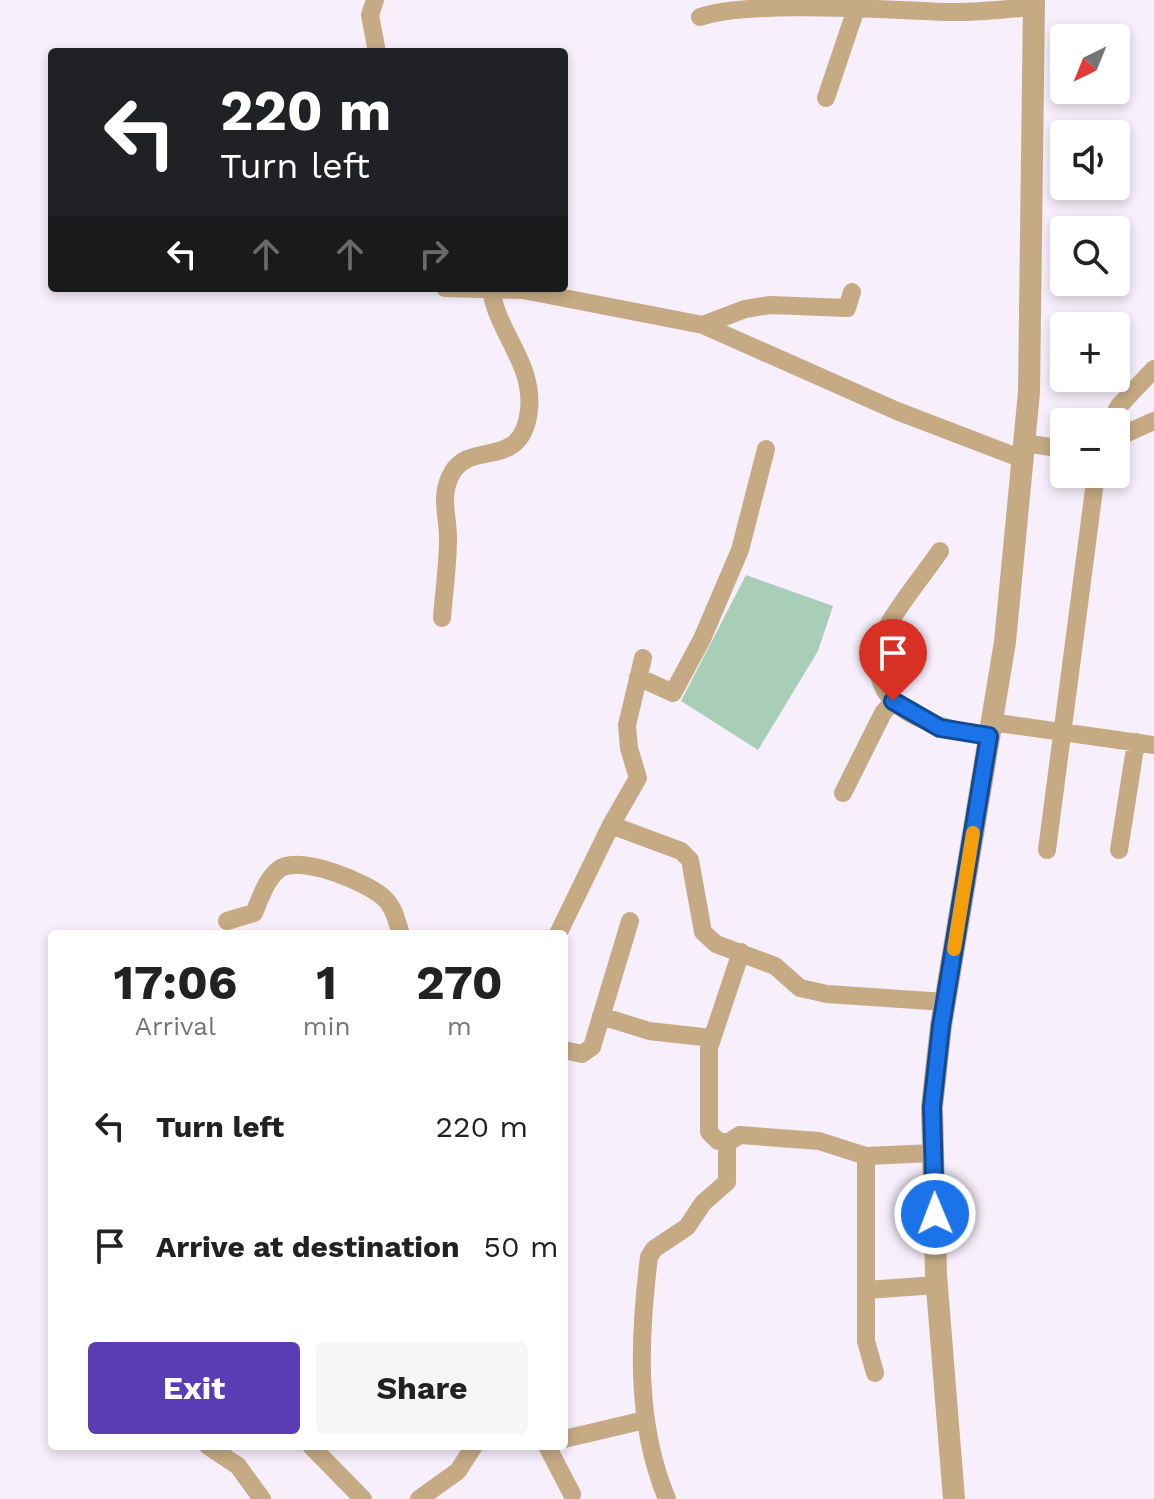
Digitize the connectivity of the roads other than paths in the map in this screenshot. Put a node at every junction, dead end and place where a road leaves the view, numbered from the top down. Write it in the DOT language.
graph roads {
  1 [pos="375,0"];
  2 [pos="859,2"];
  3 [pos="1034,4"];
  4 [pos="950,6"];
  5 [pos="700,17"];
  6 [pos="376,48"];
  7 [pos="826,98"];
  8 [pos="491,292"];
  9 [pos="533,292"];
  10 [pos="852,292"];
  11 [pos="703,325"];
  12 [pos="1154,369"];
  13 [pos="1118,408"];
  14 [pos="1154,421"];
  15 [pos="1130,432"];
  16 [pos="766,449"];
  17 [pos="1050,450"];
  18 [pos="1023,451"];
  19 [pos="1094,488"];
  20 [pos="940,551"];
  21 [pos="442,618"];
  22 [pos="643,658"];
  23 [pos="638,677"];
  24 [pos="893,701"];
  25 [pos="990,729"];
  26 [pos="1062,731"];
  27 [pos="1145,744"];
  28 [pos="843,793"];
  29 [pos="611,825"];
  30 [pos="1047,850"];
  31 [pos="1119,850"];
  32 [pos="227,921"];
  33 [pos="630,921"];
  34 [pos="400,930"];
  35 [pos="560,930"];
  36 [pos="741,952"];
  37 [pos="945,1002"];
  38 [pos="601,1016"];
  39 [pos="712,1038"];
  40 [pos="568,1050"];
  41 [pos="727,1143"];
  42 [pos="934,1153"];
  43 [pos="866,1156"];
  44 [pos="937,1285"];
  45 [pos="866,1290"];
  46 [pos="875,1373"];
  47 [pos="645,1420"];
  48 [pos="568,1438"];
  49 [pos="214,1450"];
  50 [pos="315,1450"];
  51 [pos="471,1450"];
  52 [pos="549,1450"];
  53 [pos="572,1494"];
  54 [pos="262,1499"];
  55 [pos="363,1499"];
  56 [pos="419,1499"];
  57 [pos="667,1499"];
  58 [pos="954,1499"];
  1 -- 6 [label="street"];
  2 -- 4 [label="street"];
  2 -- 5 [label="street"];
  2 -- 7 [label="street"];
  3 -- 4 [label="street"];
  3 -- 18 [label="street"];
  8 -- 21 [label="street"];
  9 -- 11 [label="street"];
  10 -- 11 [label="street"];
  11 -- 18 [label="street"];
  12 -- 13 [label="street"];
  14 -- 15 [label="street"];
  16 -- 23 [label="street"];
  17 -- 18 [label="street"];
  18 -- 25 [label="street"];
  19 -- 26 [label="street"];
  20 -- 24 [label="street"];
  22 -- 23 [label="street"];
  23 -- 29 [label="street"];
  24 -- 25 [label="street"];
  24 -- 28 [label="street"];
  25 -- 26 [label="street"];
  25 -- 37 [label="street"];
  26 -- 27 [label="street"];
  26 -- 30 [label="street"];
  27 -- 31 [label="street"];
  29 -- 35 [label="street"];
  29 -- 36 [label="street"];
  32 -- 34 [label="street"];
  33 -- 38 [label="street"];
  36 -- 37 [label="street"];
  36 -- 39 [label="street"];
  37 -- 42 [label="street"];
  38 -- 39 [label="street"];
  38 -- 40 [label="street"];
  39 -- 41 [label="street"];
  41 -- 43 [label="street"];
  41 -- 47 [label="street"];
  42 -- 43 [label="street"];
  42 -- 44 [label="street"];
  43 -- 45 [label="street"];
  44 -- 45 [label="street"];
  44 -- 58 [label="street"];
  45 -- 46 [label="street"];
  47 -- 48 [label="street"];
  47 -- 57 [label="street"];
  49 -- 54 [label="street"];
  50 -- 55 [label="street"];
  51 -- 56 [label="street"];
  52 -- 53 [label="street"];
}
